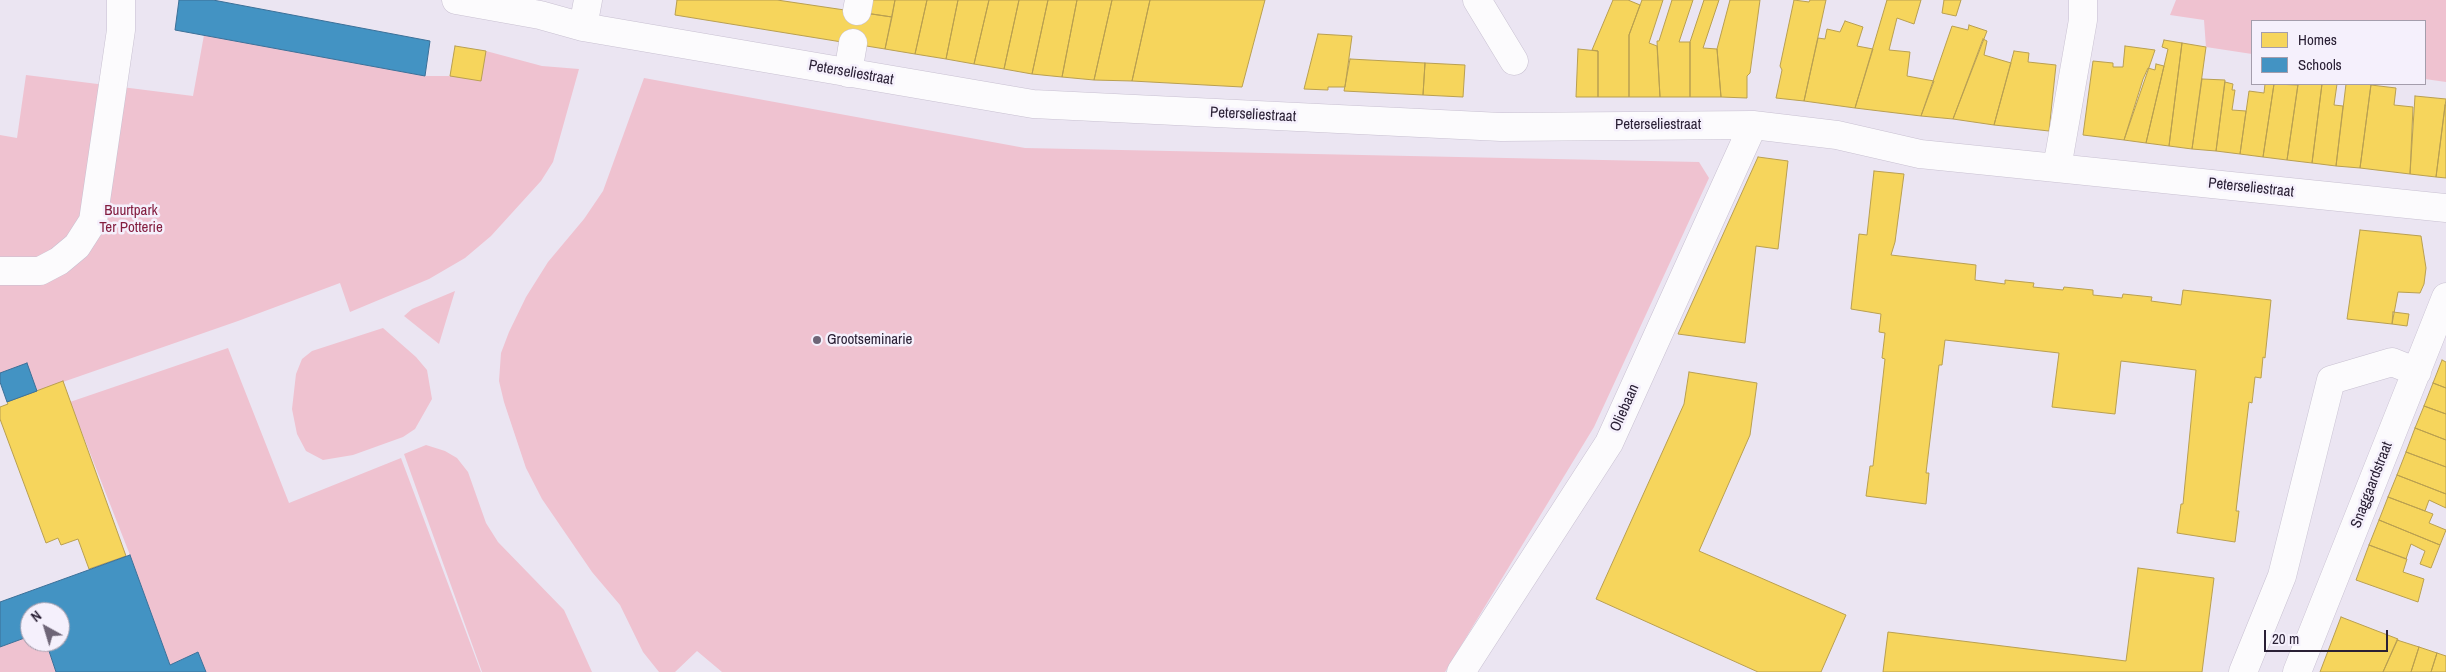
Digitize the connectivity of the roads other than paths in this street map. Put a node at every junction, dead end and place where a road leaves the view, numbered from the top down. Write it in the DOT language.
graph roads {
  1 [pos="121,0"];
  2 [pos="456,0"];
  3 [pos="588,0"];
  4 [pos="1477,0"];
  5 [pos="2083,0"];
  6 [pos="583,27"];
  7 [pos="853,43"];
  8 [pos="1514,61"];
  9 [pos="848,73"];
  10 [pos="1753,126"];
  11 [pos="2057,168"];
  12 [pos="2446,208"];
  13 [pos="0,270"];
  14 [pos="2446,297"];
  15 [pos="2417,372"];
  16 [pos="1461,672"];
  17 [pos="2243,672"];
  18 [pos="2297,672"];
  1 -- 13 [label="street"];
  2 -- 6 [label="street, Peterseliestraat"];
  3 -- 6 [label="street"];
  4 -- 8 [label="street"];
  5 -- 11 [label="street"];
  6 -- 9 [label="street, Peterseliestraat"];
  7 -- 9 [label="street"];
  9 -- 10 [label="street, Peterseliestraat"];
  10 -- 11 [label="street, Peterseliestraat"];
  10 -- 16 [label="street, Oliebaan"];
  11 -- 12 [label="street, Peterseliestraat"];
  14 -- 15 [label="street, Snaggaardstraat"];
  15 -- 17 [label="street"];
  15 -- 18 [label="street, Snaggaardstraat"];
}
